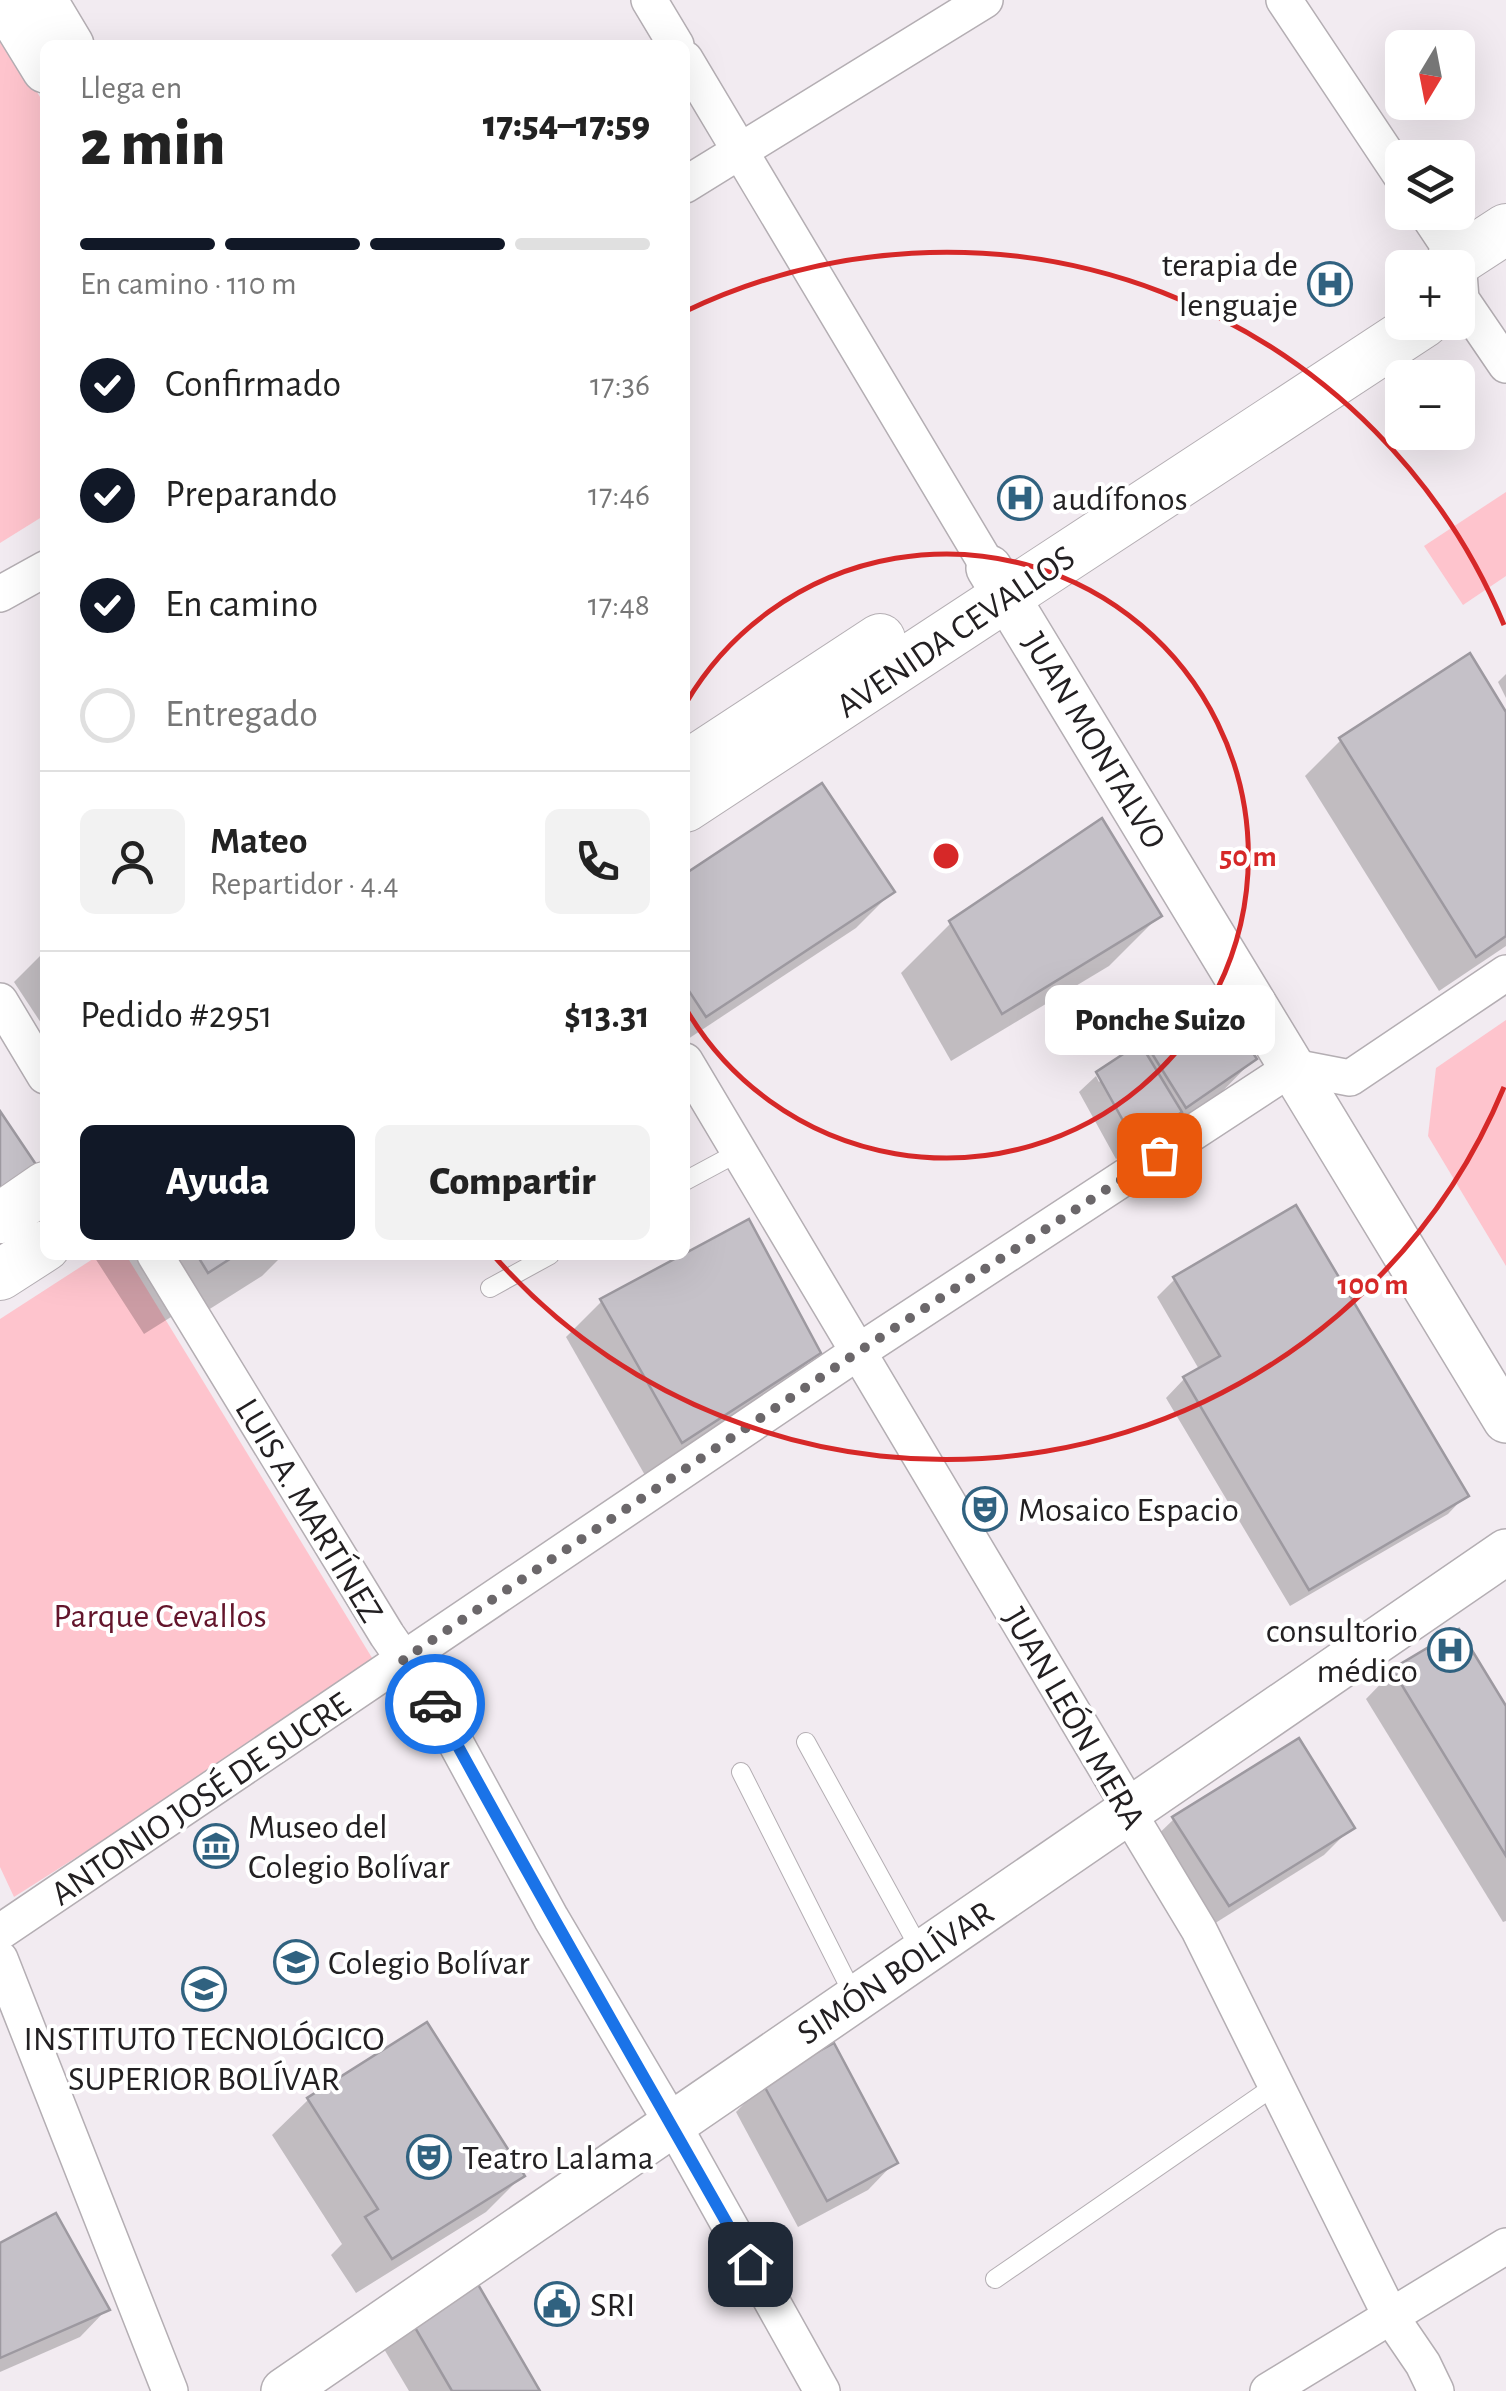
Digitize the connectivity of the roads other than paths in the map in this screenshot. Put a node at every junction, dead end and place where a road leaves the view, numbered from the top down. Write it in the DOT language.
graph roads {
  1 [pos="2,0"];
  2 [pos="44,0"];
  3 [pos="649,0"];
  4 [pos="985,0"];
  5 [pos="1284,0"];
  6 [pos="68,40"];
  7 [pos="673,40"];
  8 [pos="40,62"];
  9 [pos="690,68"];
  10 [pos="741,151"];
  11 [pos="1385,152"];
  12 [pos="690,182"];
  13 [pos="1506,229"];
  14 [pos="1475,262"];
  15 [pos="1506,268"];
  16 [pos="1475,280"];
  17 [pos="1385,308"];
  18 [pos="1475,324"];
  19 [pos="1385,331"];
  20 [pos="1506,365"];
  21 [pos="40,572"];
  22 [pos="998,581"];
  23 [pos="0,594"];
  24 [pos="690,764"];
  25 [pos="690,804"];
  26 [pos="1506,973"];
  27 [pos="0,1001"];
  28 [pos="1293,1067"];
  29 [pos="40,1068"];
  30 [pos="690,1070"];
  31 [pos="739,1152"];
  32 [pos="690,1179"];
  33 [pos="40,1190"];
  34 [pos="0,1218"];
  35 [pos="40,1249"];
  36 [pos="157,1260"];
  37 [pos="541,1260"];
  38 [pos="0,1275"];
  39 [pos="490,1288"];
  40 [pos="858,1352"];
  41 [pos="1506,1420"];
  42 [pos="1506,1552"];
  43 [pos="403,1660"];
  44 [pos="806,1742"];
  45 [pos="741,1772"];
  46 [pos="1131,1810"];
  47 [pos="0,1932"];
  48 [pos="922,1953"];
  49 [pos="0,1959"];
  50 [pos="855,1998"];
  51 [pos="1276,2085"];
  52 [pos="673,2125"];
  53 [pos="1506,2246"];
  54 [pos="995,2279"];
  55 [pos="1391,2316"];
  56 [pos="170,2391"];
  57 [pos="284,2391"];
  58 [pos="822,2391"];
  59 [pos="1268,2391"];
  60 [pos="1436,2391"];
  1 -- 8 [label="street"];
  2 -- 6 [label="street"];
  3 -- 7 [label="street"];
  4 -- 10 [label="street"];
  5 -- 11 [label="street"];
  9 -- 10 [label="street, JUAN MONTALVO"];
  10 -- 12 [label="street"];
  10 -- 22 [label="street, JUAN MONTALVO"];
  13 -- 14 [label="main road, AVENIDA CEVALLOS"];
  15 -- 16 [label="main road, AVENIDA CEVALLOS"];
  17 -- 22 [label="main road, AVENIDA CEVALLOS"];
  18 -- 20 [label="street"];
  19 -- 22 [label="main road, AVENIDA CEVALLOS"];
  21 -- 23 [label="street"];
  22 -- 24 [label="main road, AVENIDA CEVALLOS"];
  22 -- 25 [label="main road, AVENIDA CEVALLOS"];
  22 -- 28 [label="street, JUAN MONTALVO"];
  26 -- 28 [label="street"];
  27 -- 29 [label="street"];
  28 -- 40 [label="street, ANTONIO JOSÉ DE SUCRE"];
  28 -- 41 [label="street, JUAN MONTALVO"];
  30 -- 31 [label="street, JUAN LEÓN MERA"];
  31 -- 32 [label="lane"];
  31 -- 40 [label="street, JUAN LEÓN MERA"];
  33 -- 34 [label="main road"];
  35 -- 38 [label="main road"];
  36 -- 43 [label="street, LUIS A. MARTÍNEZ"];
  37 -- 39 [label="lane"];
  40 -- 43 [label="street, ANTONIO JOSÉ DE SUCRE"];
  40 -- 46 [label="street, JUAN LEÓN MERA"];
  42 -- 46 [label="street, SIMÓN BOLÍVAR"];
  43 -- 47 [label="street, ANTONIO JOSÉ DE SUCRE"];
  43 -- 52 [label="street, LUIS A. MARTÍNEZ"];
  44 -- 48 [label="lane"];
  45 -- 50 [label="lane"];
  46 -- 48 [label="street, SIMÓN BOLÍVAR"];
  46 -- 51 [label="street, JUAN LEÓN MERA"];
  48 -- 50 [label="street, SIMÓN BOLÍVAR"];
  49 -- 56 [label="street"];
  50 -- 52 [label="street, SIMÓN BOLÍVAR"];
  51 -- 54 [label="lane"];
  51 -- 55 [label="street, JUAN LEÓN MERA"];
  52 -- 57 [label="street, SIMÓN BOLÍVAR"];
  52 -- 58 [label="street, LUIS A. MARTÍNEZ"];
  53 -- 55 [label="street"];
  55 -- 59 [label="street"];
  55 -- 60 [label="street, JUAN LEÓN MERA"];
}
